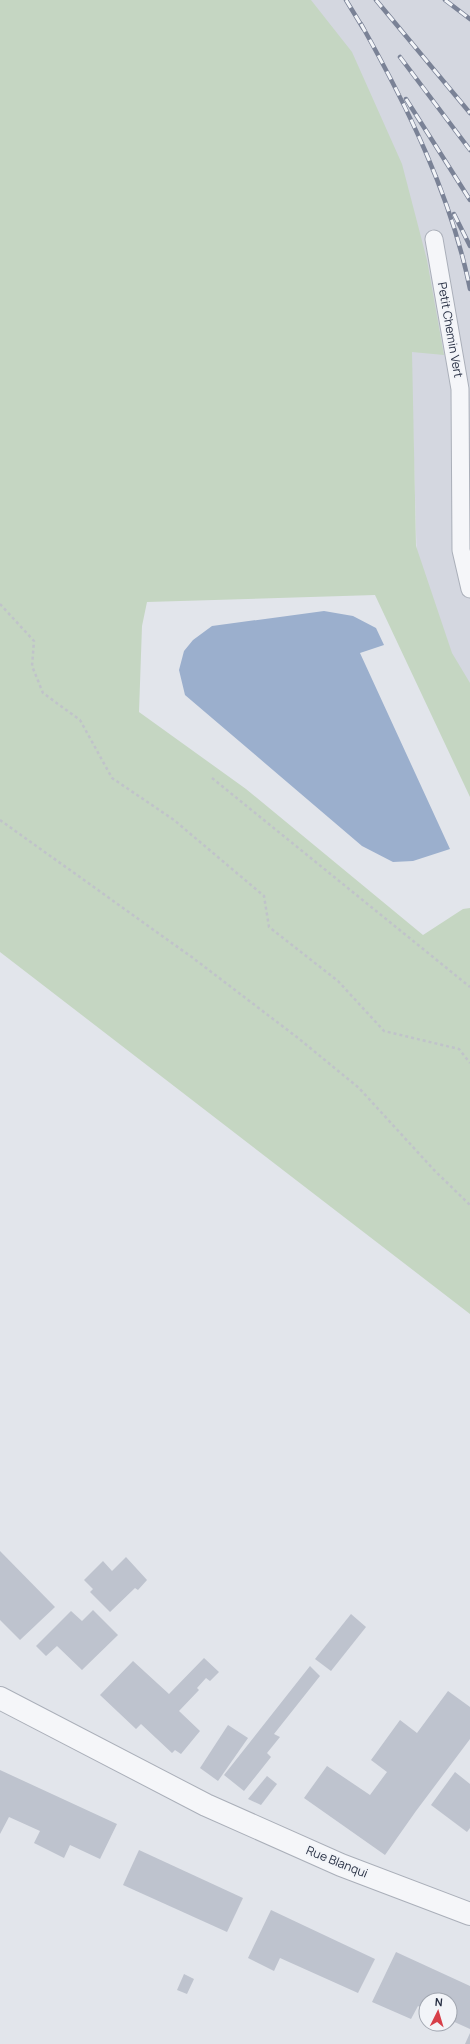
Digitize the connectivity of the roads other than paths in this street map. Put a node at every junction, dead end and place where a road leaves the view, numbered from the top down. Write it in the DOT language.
graph roads {
  1 [pos="434,239"];
  2 [pos="470,589"];
  3 [pos="0,1698"];
  4 [pos="470,1914"];
  1 -- 2 [label="lane, Petit Chemin Vert"];
  3 -- 4 [label="street, Rue Blanqui"];
}
